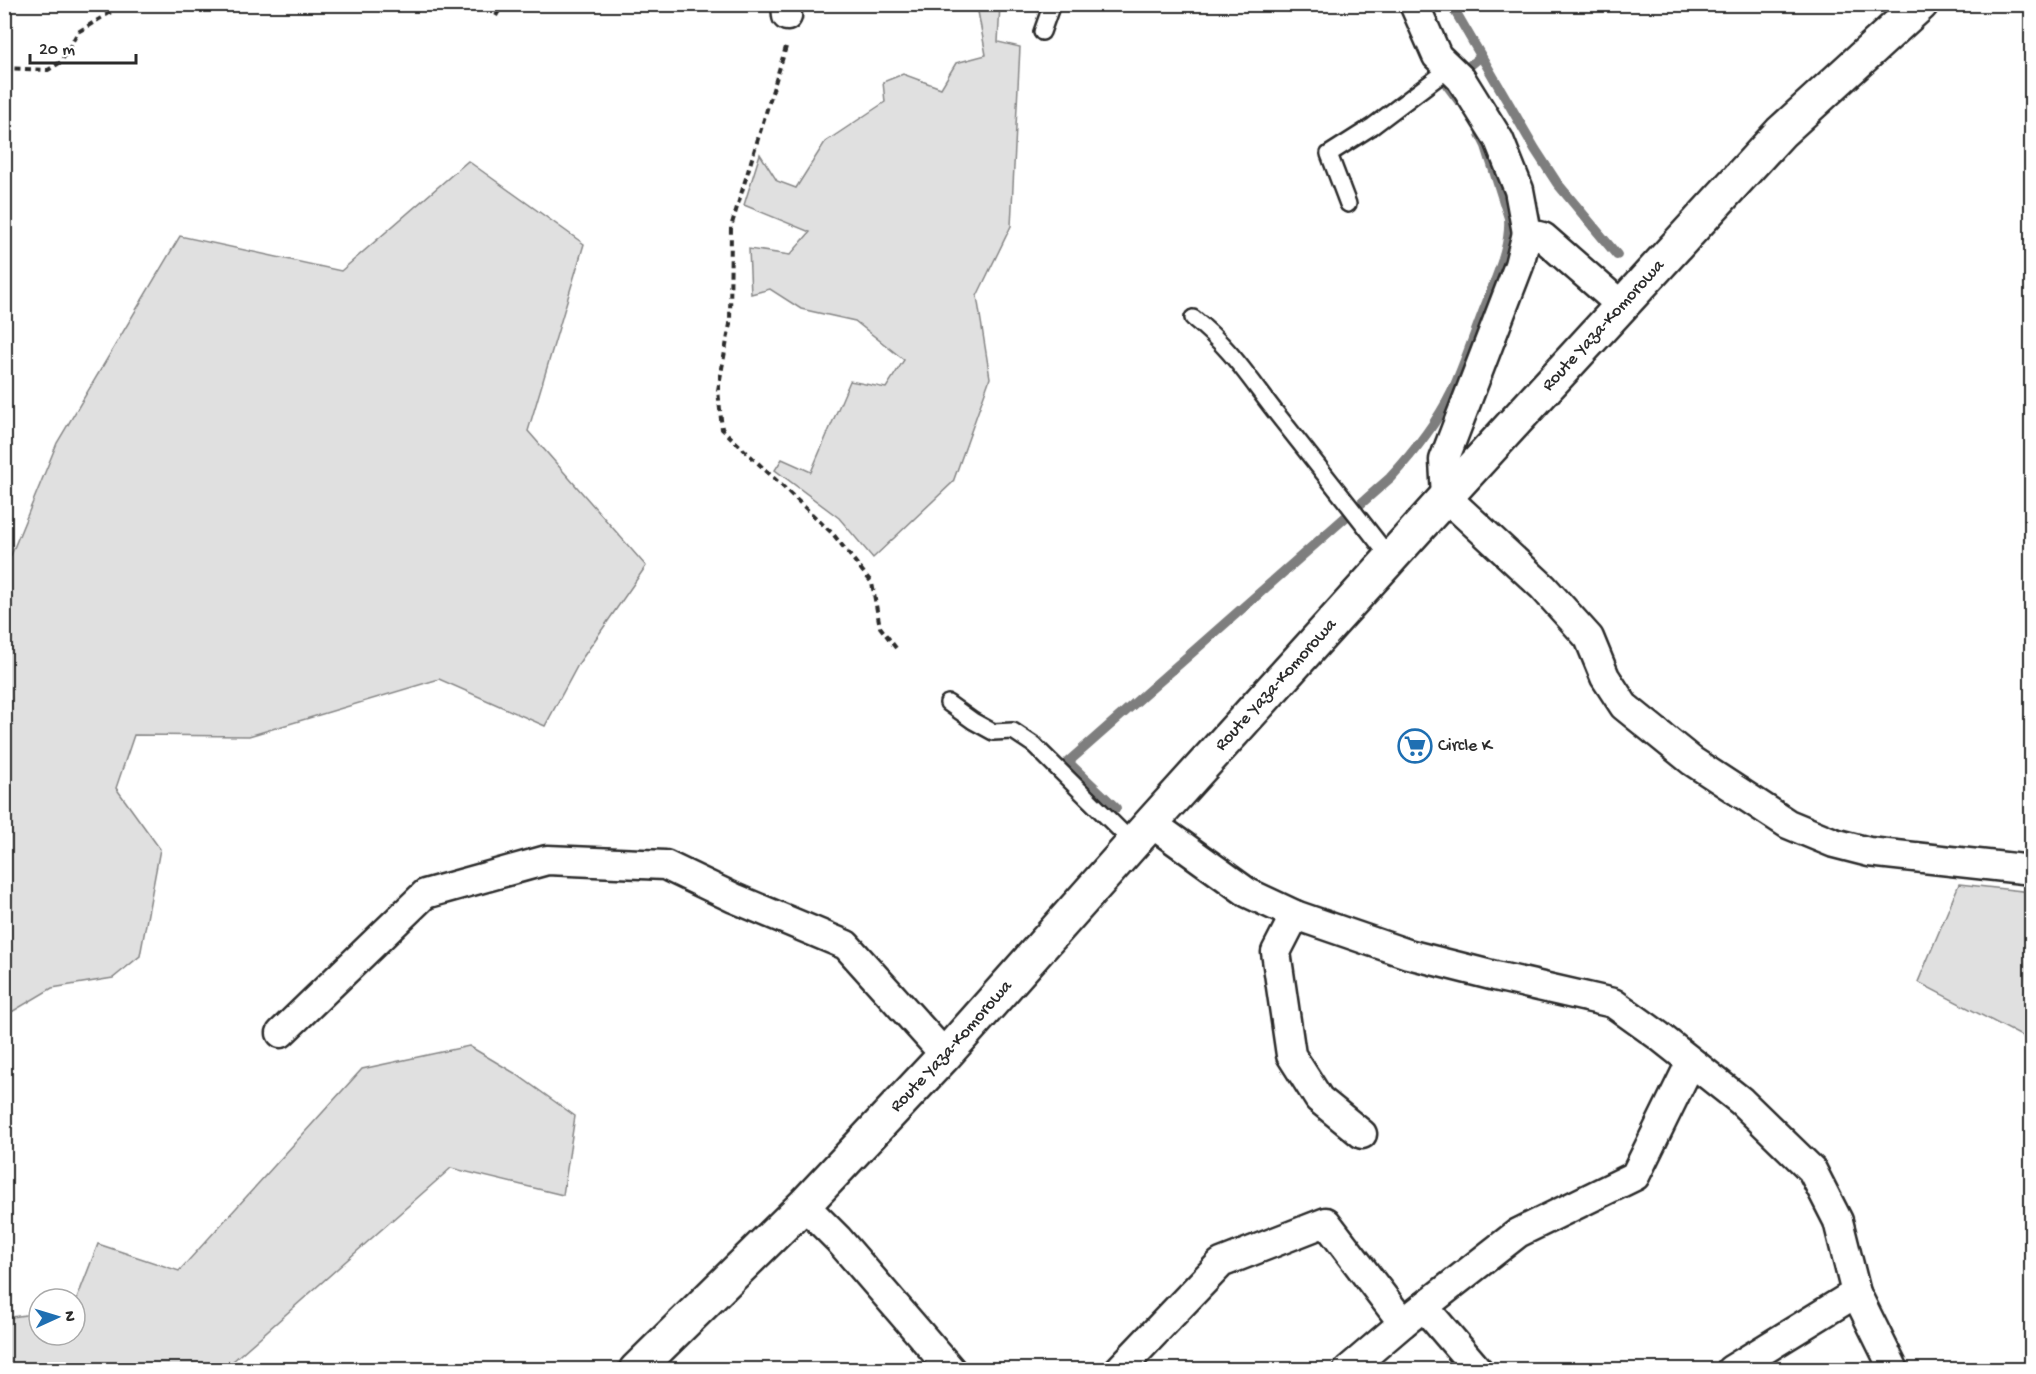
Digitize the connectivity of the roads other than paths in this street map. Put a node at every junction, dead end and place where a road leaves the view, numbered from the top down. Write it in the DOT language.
graph roads {
  1 [pos="1052,4"];
  2 [pos="1414,4"];
  3 [pos="1921,4"];
  4 [pos="1042,32"];
  5 [pos="1450,68"];
  6 [pos="1348,204"];
  7 [pos="1527,232"];
  8 [pos="1622,306"];
  9 [pos="1193,318"];
  10 [pos="1446,497"];
  11 [pos="1390,558"];
  12 [pos="948,703"];
  13 [pos="1142,833"];
  14 [pos="2031,870"];
  15 [pos="1295,915"];
  16 [pos="281,1033"];
  17 [pos="945,1055"];
  18 [pos="1691,1062"];
  19 [pos="1362,1134"];
  20 [pos="804,1205"];
  21 [pos="1856,1293"];
  22 [pos="1414,1315"];
  23 [pos="636,1370"];
  24 [pos="951,1370"];
  25 [pos="1119,1370"];
  26 [pos="1348,1370"];
  27 [pos="1479,1370"];
  28 [pos="1731,1370"];
  29 [pos="1894,1370"];
  1 -- 4 [label="lane"];
  2 -- 5 [label="street"];
  3 -- 8 [label="main road, Route Yaza-Komorowa"];
  5 -- 6 [label="lane"];
  5 -- 7 [label="street"];
  7 -- 8 [label="street"];
  7 -- 10 [label="street"];
  8 -- 10 [label="main road, Route Yaza-Komorowa"];
  9 -- 11 [label="lane"];
  10 -- 11 [label="main road, Route Yaza-Komorowa"];
  10 -- 14 [label="street"];
  11 -- 13 [label="main road, Route Yaza-Komorowa"];
  12 -- 13 [label="lane"];
  13 -- 15 [label="street"];
  13 -- 17 [label="main road, Route Yaza-Komorowa"];
  15 -- 18 [label="street"];
  15 -- 19 [label="street"];
  16 -- 17 [label="street"];
  17 -- 20 [label="main road, Route Yaza-Komorowa"];
  18 -- 21 [label="street"];
  18 -- 22 [label="street"];
  20 -- 23 [label="main road, Route Yaza-Komorowa"];
  20 -- 24 [label="street"];
  21 -- 28 [label="street"];
  21 -- 29 [label="street"];
  22 -- 25 [label="street"];
  22 -- 26 [label="street"];
  22 -- 27 [label="street"];
}
